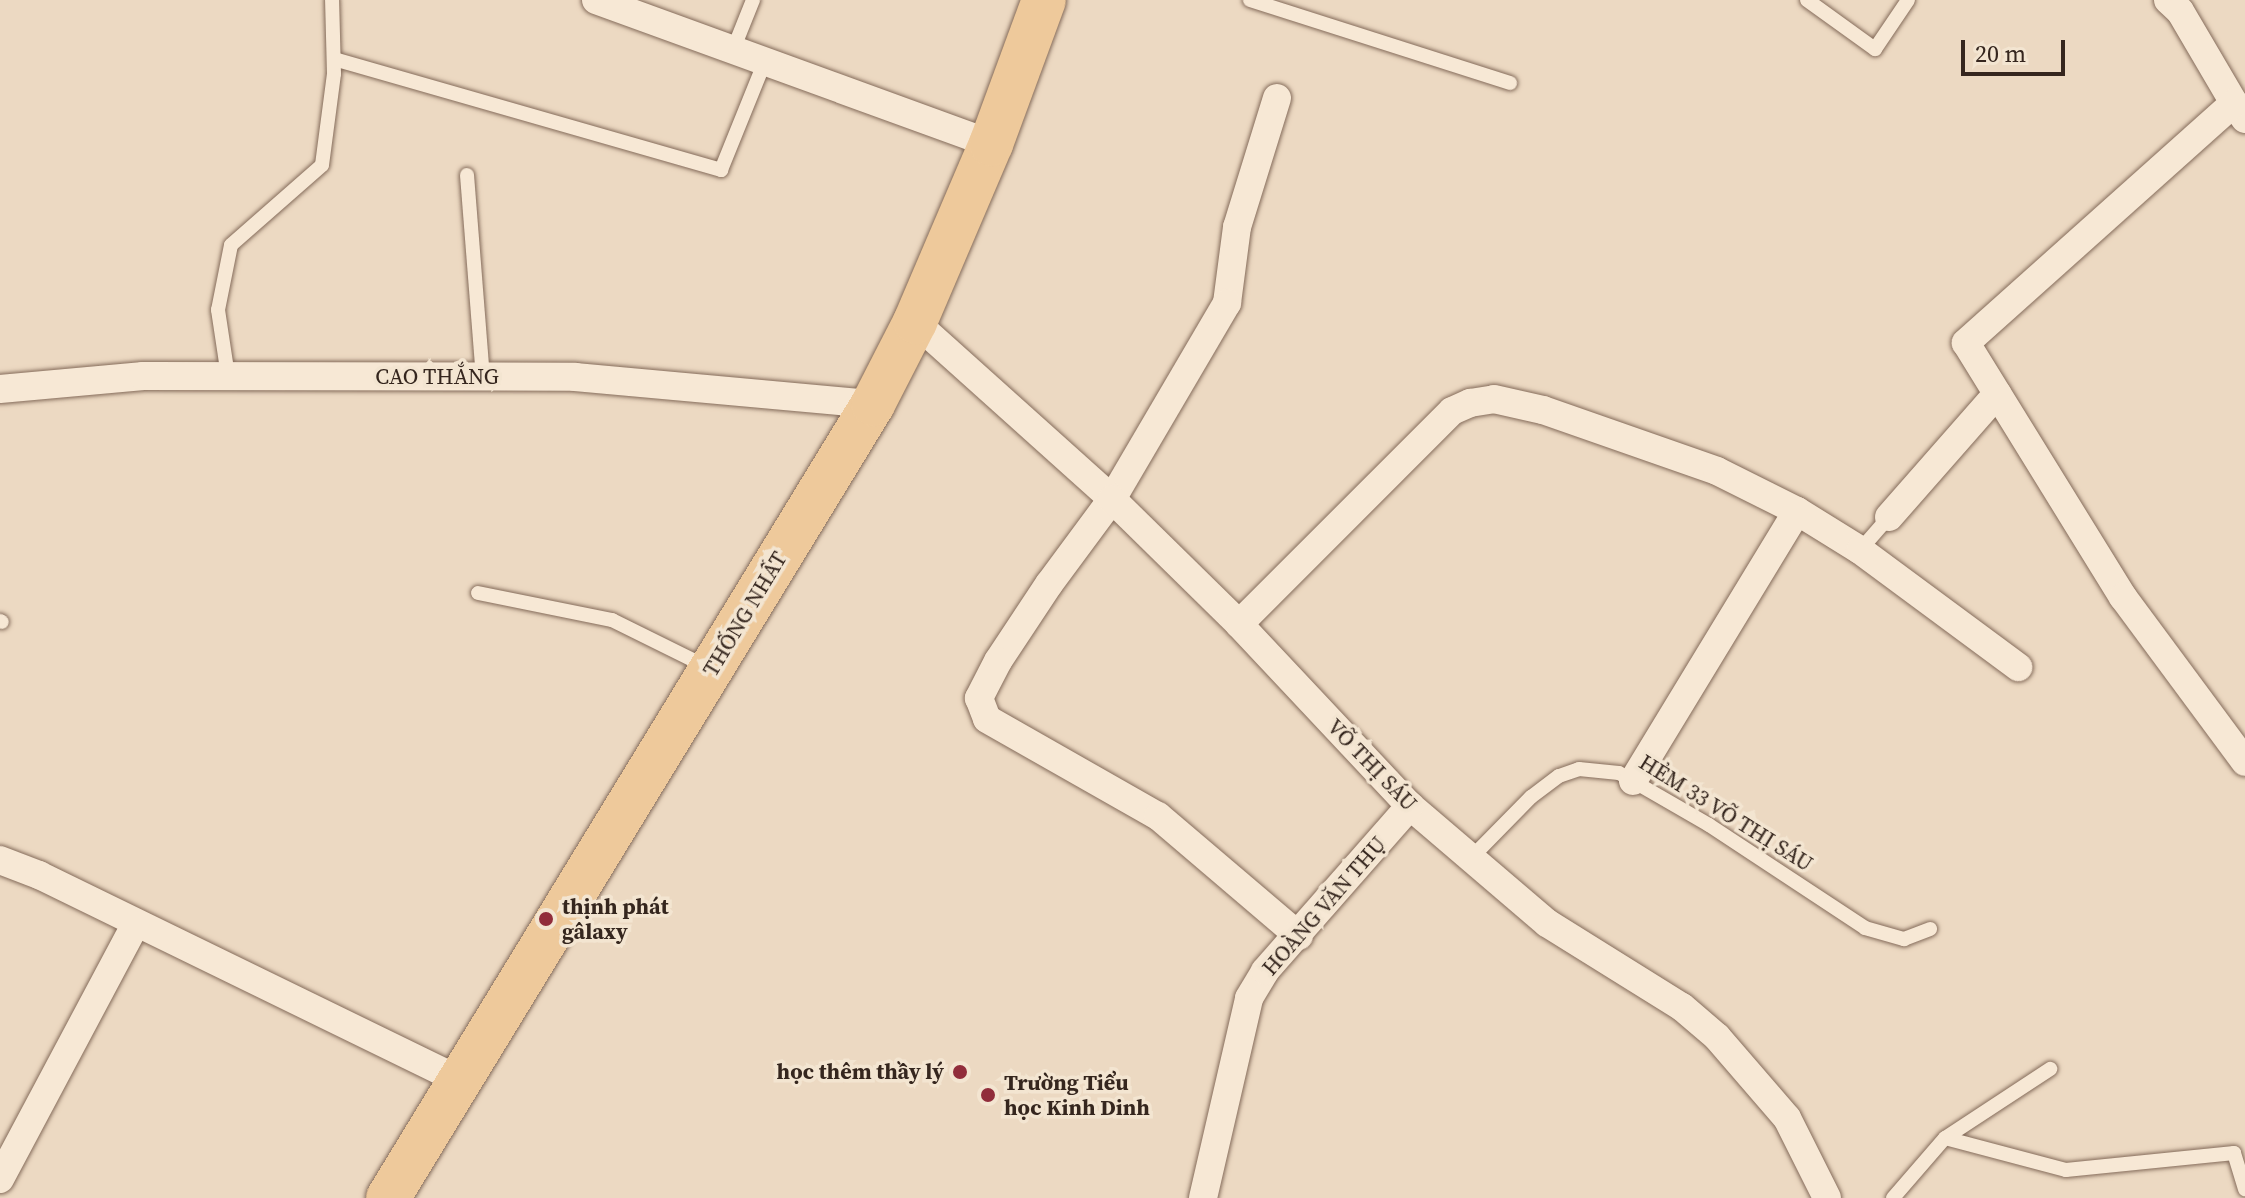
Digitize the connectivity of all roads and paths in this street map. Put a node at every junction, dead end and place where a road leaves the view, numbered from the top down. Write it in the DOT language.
graph roads {
  1 [pos="332,0"];
  2 [pos="596,0"];
  3 [pos="753,0"];
  4 [pos="1044,0"];
  5 [pos="1250,0"];
  6 [pos="1807,0"];
  7 [pos="1908,0"];
  8 [pos="2168,0"];
  9 [pos="733,50"];
  10 [pos="334,59"];
  11 [pos="765,61"];
  12 [pos="1510,83"];
  13 [pos="1277,98"];
  14 [pos="2240,111"];
  15 [pos="991,144"];
  16 [pos="467,175"];
  17 [pos="915,322"];
  18 [pos="228,376"];
  19 [pos="483,377"];
  20 [pos="0,389"];
  21 [pos="1997,394"];
  22 [pos="873,404"];
  23 [pos="1112,499"];
  24 [pos="1797,511"];
  25 [pos="1889,517"];
  26 [pos="1860,550"];
  27 [pos="478,593"];
  28 [pos="1239,624"];
  29 [pos="2018,667"];
  30 [pos="711,669"];
  31 [pos="2245,762"];
  32 [pos="1633,781"];
  33 [pos="1410,806"];
  34 [pos="1471,858"];
  35 [pos="0,860"];
  36 [pos="135,925"];
  37 [pos="1930,929"];
  38 [pos="1299,936"];
  39 [pos="2050,1069"];
  40 [pos="460,1080"];
  41 [pos="1945,1138"];
  42 [pos="0,1179"];
  43 [pos="2245,1189"];
  44 [pos="388,1198"];
  45 [pos="1203,1198"];
  46 [pos="1827,1198"];
  47 [pos="1893,1198"];
  1 -- 10 [label="lane"];
  2 -- 9 [label="street"];
  3 -- 9 [label="lane"];
  4 -- 15 [label="main road, THỐNG NHẤT"];
  5 -- 12 [label="lane"];
  6 -- 7 [label="lane"];
  8 -- 14 [label="street"];
  9 -- 11 [label="street"];
  10 -- 11 [label="lane"];
  10 -- 18 [label="lane"];
  11 -- 15 [label="street"];
  13 -- 23 [label="street"];
  14 -- 21 [label="street"];
  15 -- 17 [label="main road, THỐNG NHẤT"];
  16 -- 19 [label="lane"];
  17 -- 22 [label="main road, THỐNG NHẤT"];
  17 -- 23 [label="street, VÕ THỊ SÁU"];
  18 -- 19 [label="street, CAO THẮNG"];
  18 -- 20 [label="street, CAO THẮNG"];
  19 -- 22 [label="street, CAO THẮNG"];
  21 -- 25 [label="street"];
  21 -- 31 [label="street"];
  22 -- 30 [label="main road, THỐNG NHẤT"];
  23 -- 28 [label="street, VÕ THỊ SÁU"];
  23 -- 38 [label="street"];
  24 -- 26 [label="street"];
  24 -- 28 [label="street"];
  24 -- 32 [label="street"];
  25 -- 26 [label="lane"];
  26 -- 29 [label="street"];
  27 -- 30 [label="lane"];
  28 -- 33 [label="street, VÕ THỊ SÁU"];
  30 -- 40 [label="main road, THỐNG NHẤT"];
  32 -- 34 [label="lane, HẺM 33 VÕ THỊ SÁU"];
  32 -- 37 [label="lane, HẺM 33 VÕ THỊ SÁU"];
  33 -- 34 [label="street, VÕ THỊ SÁU"];
  33 -- 38 [label="street, HOÀNG VĂN THỤ"];
  34 -- 46 [label="street, VÕ THỊ SÁU"];
  35 -- 36 [label="street"];
  36 -- 40 [label="street"];
  36 -- 42 [label="street"];
  38 -- 45 [label="street, HOÀNG VĂN THỤ"];
  39 -- 41 [label="lane"];
  40 -- 44 [label="main road, THỐNG NHẤT"];
  41 -- 43 [label="lane"];
  41 -- 47 [label="lane"];
}
